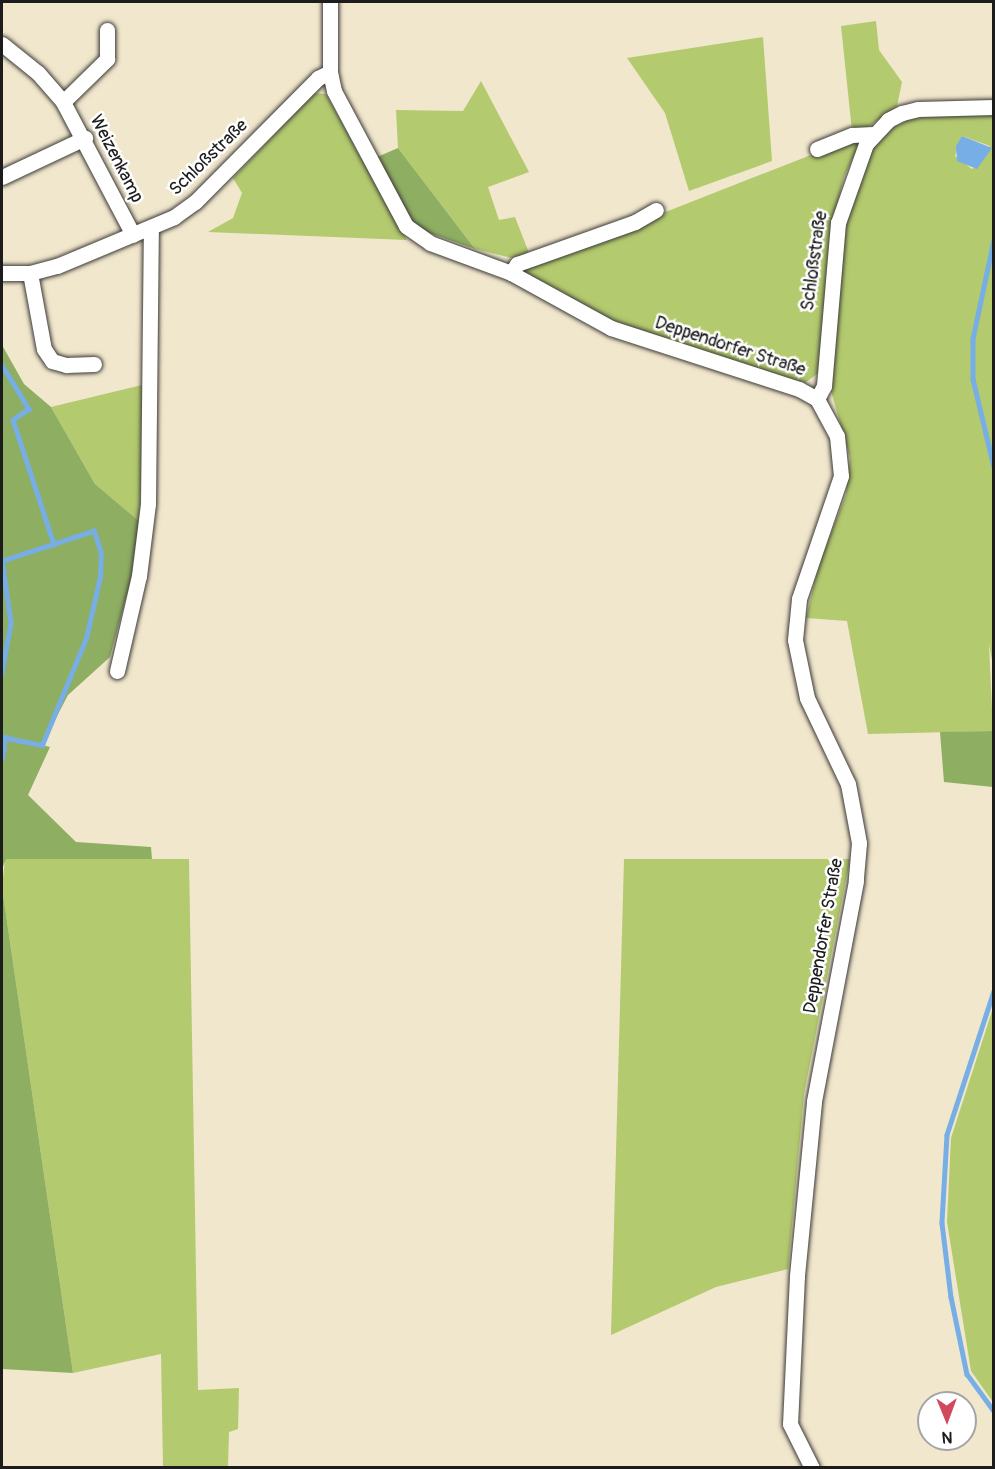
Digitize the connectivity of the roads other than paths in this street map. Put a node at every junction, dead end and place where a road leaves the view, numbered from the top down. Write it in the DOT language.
graph roads {
  1 [pos="330,2"];
  2 [pos="107,30"];
  3 [pos="2,44"];
  4 [pos="330,72"];
  5 [pos="63,102"];
  6 [pos="993,107"];
  7 [pos="873,134"];
  8 [pos="85,138"];
  9 [pos="817,149"];
  10 [pos="2,177"];
  11 [pos="656,210"];
  12 [pos="151,228"];
  13 [pos="133,235"];
  14 [pos="2,273"];
  15 [pos="30,273"];
  16 [pos="511,273"];
  17 [pos="94,364"];
  18 [pos="817,399"];
  19 [pos="117,671"];
  20 [pos="812,1467"];
  1 -- 4 [label="street, Deppendorfer Straße"];
  2 -- 5 [label="street, Weizenkamp"];
  3 -- 5 [label="street, Weizenkamp"];
  4 -- 12 [label="street, Schloßstraße"];
  4 -- 16 [label="street, Deppendorfer Straße"];
  5 -- 8 [label="street, Weizenkamp"];
  6 -- 7 [label="street, Schloßstraße"];
  7 -- 9 [label="street, Schloßstraße"];
  7 -- 18 [label="street, Schloßstraße"];
  8 -- 10 [label="street"];
  8 -- 13 [label="street, Weizenkamp"];
  11 -- 16 [label="street"];
  12 -- 13 [label="street, Schloßstraße"];
  12 -- 19 [label="street"];
  13 -- 15 [label="street, Schloßstraße"];
  14 -- 15 [label="street, Schloßstraße"];
  15 -- 17 [label="street"];
  16 -- 18 [label="street, Deppendorfer Straße"];
  18 -- 20 [label="street, Deppendorfer Straße"];
}
